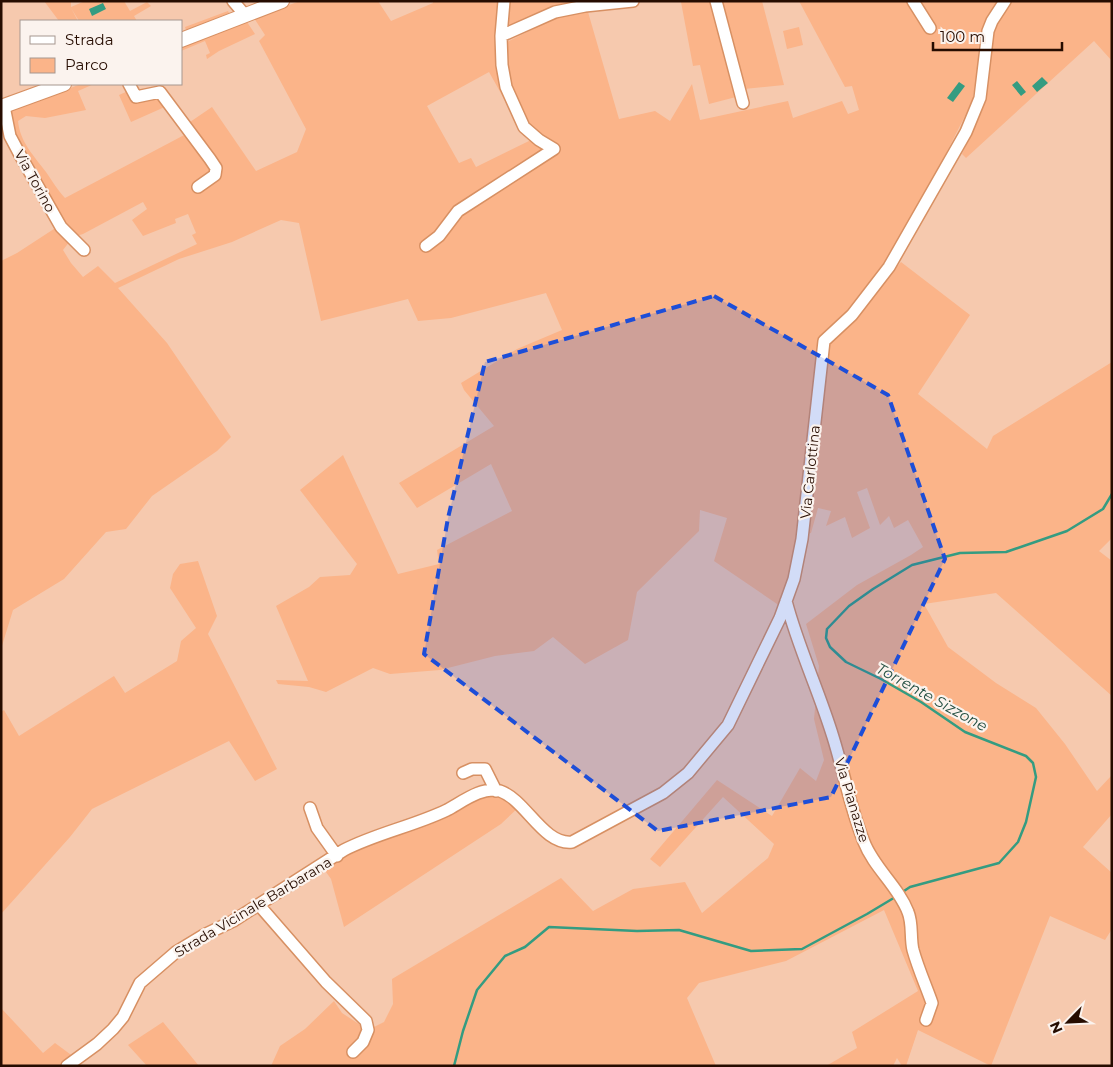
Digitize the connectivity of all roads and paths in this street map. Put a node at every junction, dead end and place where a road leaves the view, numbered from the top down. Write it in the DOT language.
graph roads {
  1 [pos="233,1"];
  2 [pos="282,1"];
  3 [pos="504,1"];
  4 [pos="633,1"];
  5 [pos="716,1"];
  6 [pos="913,1"];
  7 [pos="1005,1"];
  8 [pos="245,15"];
  9 [pos="930,28"];
  10 [pos="502,36"];
  11 [pos="182,40"];
  12 [pos="61,85"];
  13 [pos="129,85"];
  14 [pos="743,103"];
  15 [pos="3,107"];
  16 [pos="198,187"];
  17 [pos="426,246"];
  18 [pos="84,250"];
  19 [pos="786,601"];
  20 [pos="464,773"];
  21 [pos="496,791"];
  22 [pos="310,808"];
  23 [pos="337,856"];
  24 [pos="259,905"];
  25 [pos="926,1020"];
  26 [pos="353,1052"];
  27 [pos="67,1066"];
  1 -- 8 [label="street"];
  2 -- 8 [label="main road"];
  3 -- 10 [label="street"];
  4 -- 10 [label="street"];
  5 -- 14 [label="street"];
  6 -- 9 [label="street"];
  7 -- 19 [label="street, Via Carlottina"];
  8 -- 11 [label="main road"];
  10 -- 17 [label="street"];
  12 -- 15 [label="main road, Via Torino"];
  13 -- 16 [label="street"];
  15 -- 18 [label="street, Via Torino"];
  19 -- 21 [label="street, Via Carlottina"];
  19 -- 25 [label="street, Via Pianazze"];
  20 -- 21 [label="street"];
  21 -- 23 [label="street, Strada Vicinale Barbarana"];
  22 -- 23 [label="street"];
  23 -- 24 [label="street, Strada Vicinale Barbarana"];
  24 -- 26 [label="street"];
  24 -- 27 [label="street, Strada Vicinale Barbarana"];
}
